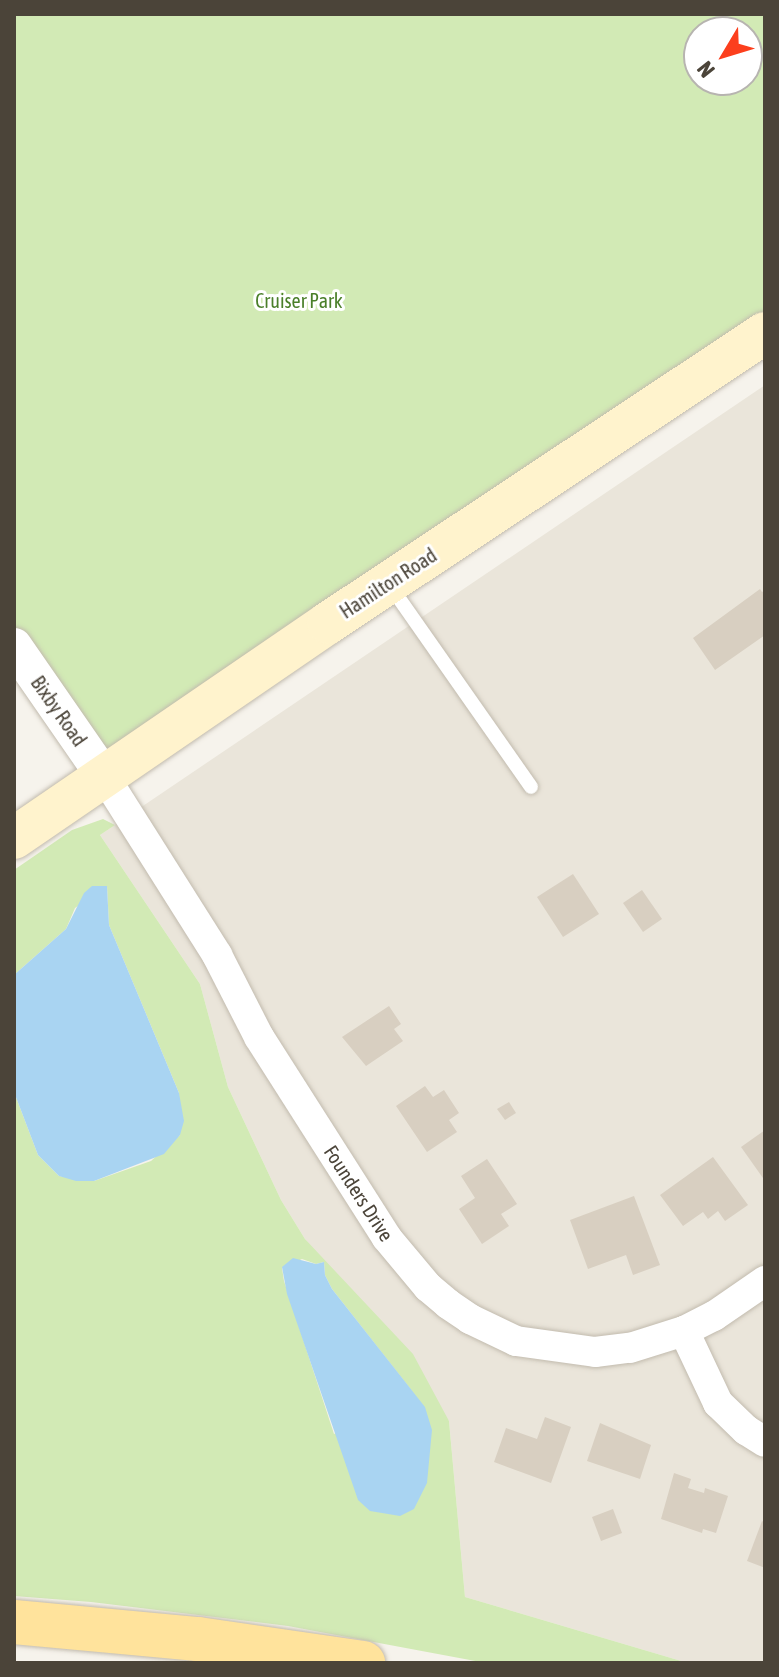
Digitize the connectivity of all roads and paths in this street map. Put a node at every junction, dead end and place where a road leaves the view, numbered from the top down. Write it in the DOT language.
graph roads {
  1 [pos="765,333"];
  2 [pos="388,583"];
  3 [pos="14,646"];
  4 [pos="104,776"];
  5 [pos="531,787"];
  6 [pos="14,838"];
  7 [pos="765,1281"];
  8 [pos="684,1331"];
  9 [pos="765,1442"];
  10 [pos="14,1622"];
  11 [pos="363,1663"];
  1 -- 2 [label="main road, Hamilton Road"];
  2 -- 4 [label="main road, Hamilton Road"];
  2 -- 5 [label="lane"];
  3 -- 4 [label="street, Bixby Road"];
  4 -- 6 [label="main road, Hamilton Road"];
  4 -- 8 [label="street, Founders Drive"];
  7 -- 8 [label="street, Founders Drive"];
  8 -- 9 [label="street"];
  10 -- 11 [label="main road"];
}
